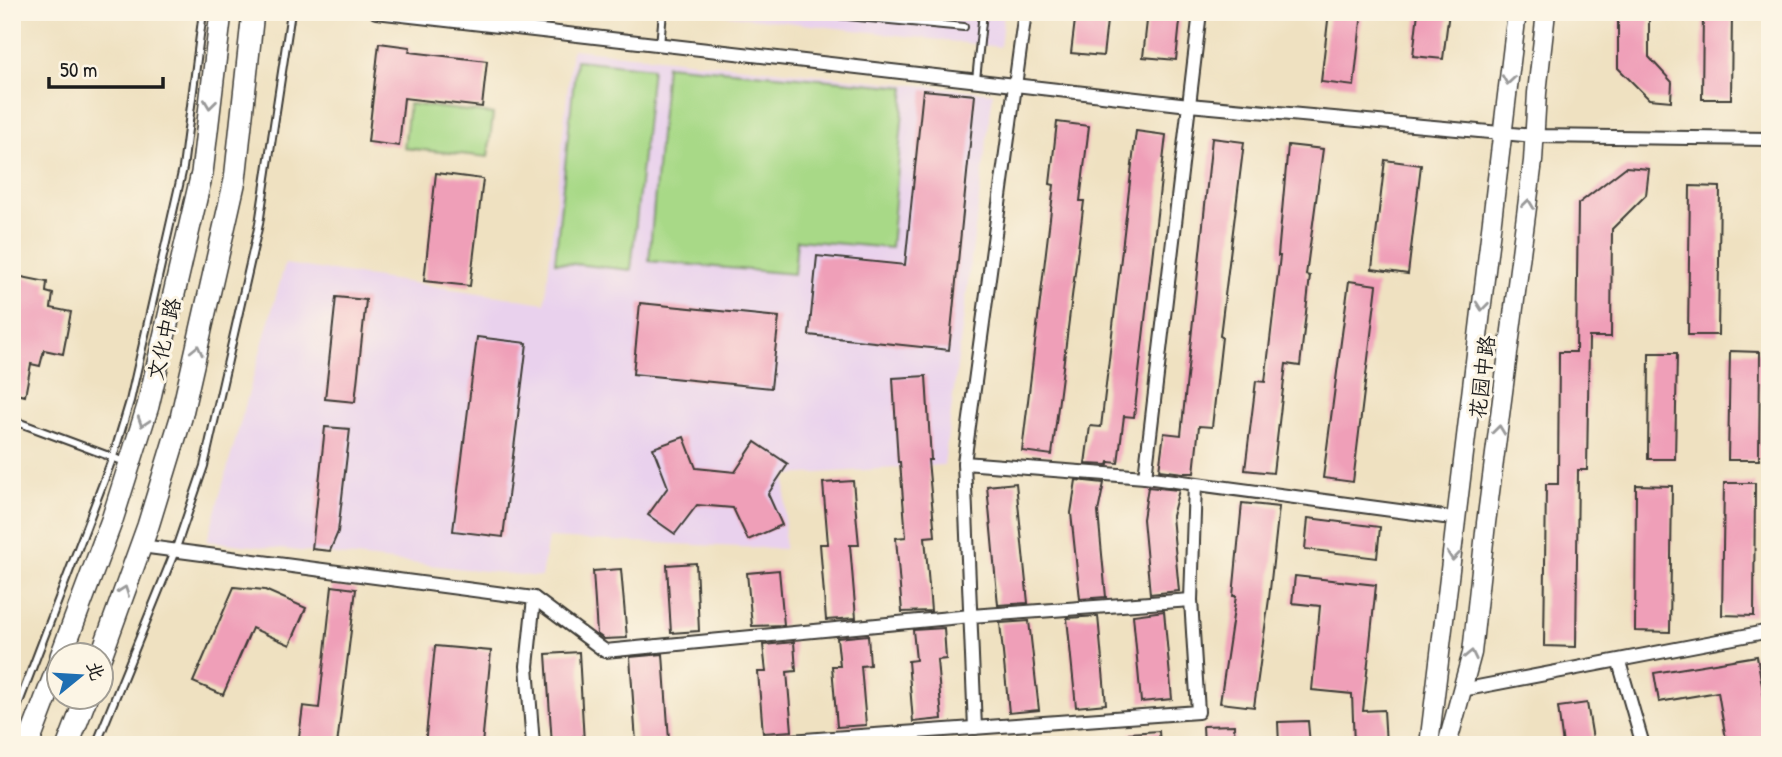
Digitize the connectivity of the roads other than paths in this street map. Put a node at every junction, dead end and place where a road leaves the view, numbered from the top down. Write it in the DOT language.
graph roads {
  1 [pos="202,12"];
  2 [pos="221,12"];
  3 [pos="253,12"];
  4 [pos="291,12"];
  5 [pos="376,12"];
  6 [pos="663,12"];
  7 [pos="805,12"];
  8 [pos="983,12"];
  9 [pos="1025,12"];
  10 [pos="1200,12"];
  11 [pos="1517,12"];
  12 [pos="1546,12"];
  13 [pos="964,27"];
  14 [pos="660,45"];
  15 [pos="976,80"];
  16 [pos="1017,85"];
  17 [pos="1189,104"];
  18 [pos="1501,133"];
  19 [pos="1535,136"];
  20 [pos="1770,139"];
  21 [pos="12,420"];
  22 [pos="121,460"];
  23 [pos="964,463"];
  24 [pos="1145,477"];
  25 [pos="1195,484"];
  26 [pos="1444,517"];
  27 [pos="141,546"];
  28 [pos="175,551"];
  29 [pos="534,598"];
  30 [pos="1191,600"];
  31 [pos="971,616"];
  32 [pos="1770,631"];
  33 [pos="66,642"];
  34 [pos="106,642"];
  35 [pos="1619,662"];
  36 [pos="1462,690"];
  37 [pos="46,698"];
  38 [pos="81,712"];
  39 [pos="12,721"];
  40 [pos="975,728"];
  41 [pos="28,745"];
  42 [pos="68,745"];
  43 [pos="96,745"];
  44 [pos="533,745"];
  45 [pos="733,745"];
  46 [pos="1429,745"];
  47 [pos="1447,745"];
  48 [pos="1643,745"];
  1 -- 22 [label="lane"];
  2 -- 22 [label="main road, 文化中路, one-way"];
  27 -- 3 [label="main road, 文化中路, one-way"];
  4 -- 28 [label="lane"];
  5 -- 14 [label="street"];
  6 -- 14 [label="lane"];
  7 -- 13 [label="lane"];
  8 -- 15 [label="lane"];
  9 -- 16 [label="street"];
  10 -- 17 [label="street"];
  11 -- 18 [label="main road, one-way"];
  12 -- 19 [label="main road, 花园中路"];
  14 -- 15 [label="street"];
  15 -- 16 [label="street"];
  16 -- 17 [label="street"];
  16 -- 23 [label="street"];
  17 -- 18 [label="street"];
  17 -- 24 [label="street"];
  18 -- 19 [label="street"];
  18 -- 46 [label="main road, one-way"];
  19 -- 20 [label="street"];
  36 -- 19 [label="main road, 花园中路, one-way"];
  21 -- 22 [label="lane"];
  22 -- 33 [label="main road, 文化中路"];
  22 -- 39 [label="lane"];
  23 -- 24 [label="street"];
  23 -- 31 [label="street"];
  24 -- 25 [label="street"];
  25 -- 26 [label="street"];
  25 -- 30 [label="street"];
  27 -- 28 [label="street"];
  34 -- 27 [label="main road, 文化中路, one-way"];
  28 -- 29 [label="street"];
  28 -- 43 [label="lane"];
  29 -- 31 [label="street"];
  29 -- 44 [label="street"];
  30 -- 31 [label="street"];
  30 -- 40 [label="street"];
  31 -- 40 [label="street"];
  32 -- 35 [label="street"];
  35 -- 36 [label="street"];
  35 -- 48 [label="street"];
  36 -- 47 [label="main road, 花园中路"];
  37 -- 41 [label="main road"];
  38 -- 42 [label="main road"];
  40 -- 45 [label="street"];
}
